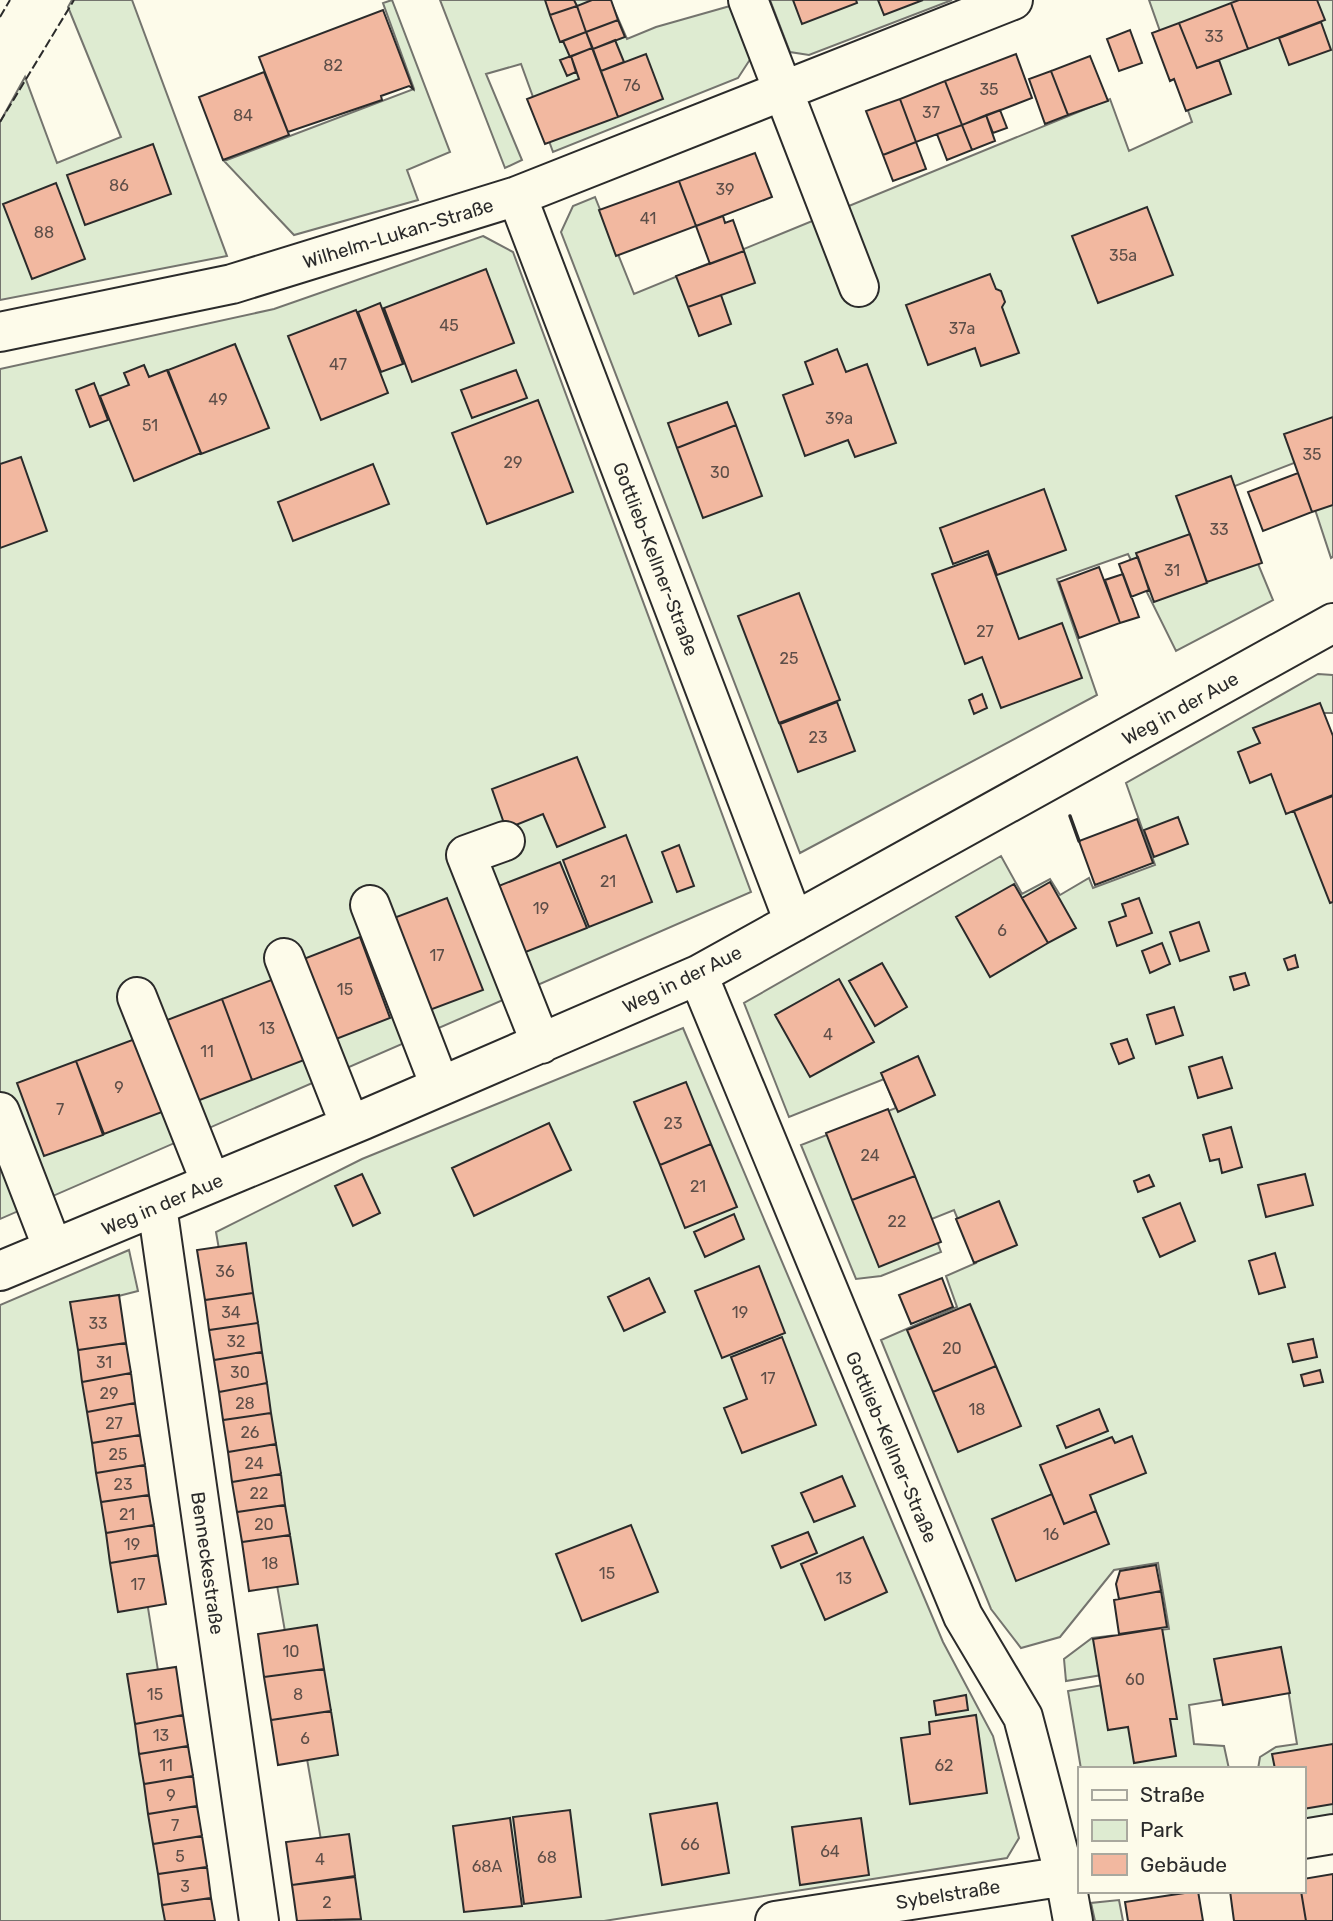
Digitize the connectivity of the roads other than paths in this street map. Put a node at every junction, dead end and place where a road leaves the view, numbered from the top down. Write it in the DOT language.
graph roads {
  1 [pos="748,0"];
  2 [pos="1013,0"];
  3 [pos="782,90"];
  4 [pos="517,196"];
  5 [pos="859,286"];
  6 [pos="0,331"];
  7 [pos="1333,623"];
  8 [pos="505,841"];
  9 [pos="370,905"];
  10 [pos="794,922"];
  11 [pos="284,958"];
  12 [pos="698,975"];
  13 [pos="137,997"];
  14 [pos="541,1044"];
  15 [pos="440,1086"];
  16 [pos="0,1112"];
  17 [pos="350,1125"];
  18 [pos="211,1183"];
  19 [pos="157,1206"];
  20 [pos="53,1249"];
  21 [pos="0,1271"];
  22 [pos="1333,1835"];
  23 [pos="1305,1839"];
  24 [pos="1072,1875"];
  25 [pos="259,1921"];
  26 [pos="775,1921"];
  27 [pos="1073,1921"];
  1 -- 3 [label="street"];
  2 -- 3 [label="street, Wilhelm-Lukan-Straße"];
  3 -- 4 [label="street, Wilhelm-Lukan-Straße"];
  3 -- 5 [label="street"];
  4 -- 6 [label="street, Wilhelm-Lukan-Straße"];
  4 -- 10 [label="street, Gottlieb-Kellner-Straße"];
  7 -- 10 [label="street, Weg in der Aue"];
  8 -- 14 [label="street"];
  9 -- 15 [label="street"];
  10 -- 12 [label="street, Weg in der Aue"];
  11 -- 17 [label="street"];
  12 -- 14 [label="street, Weg in der Aue"];
  12 -- 24 [label="street, Gottlieb-Kellner-Straße"];
  13 -- 18 [label="street"];
  14 -- 15 [label="street, Weg in der Aue"];
  15 -- 17 [label="street, Weg in der Aue"];
  16 -- 20 [label="street"];
  17 -- 18 [label="street, Weg in der Aue"];
  18 -- 19 [label="street, Weg in der Aue"];
  19 -- 20 [label="street, Weg in der Aue"];
  19 -- 25 [label="street, Benneckestraße"];
  20 -- 21 [label="street, Weg in der Aue"];
  22 -- 23 [label="street"];
  24 -- 26 [label="street, Sybelstraße"];
  24 -- 27 [label="street, Gottlieb-Kellner-Straße"];
}
